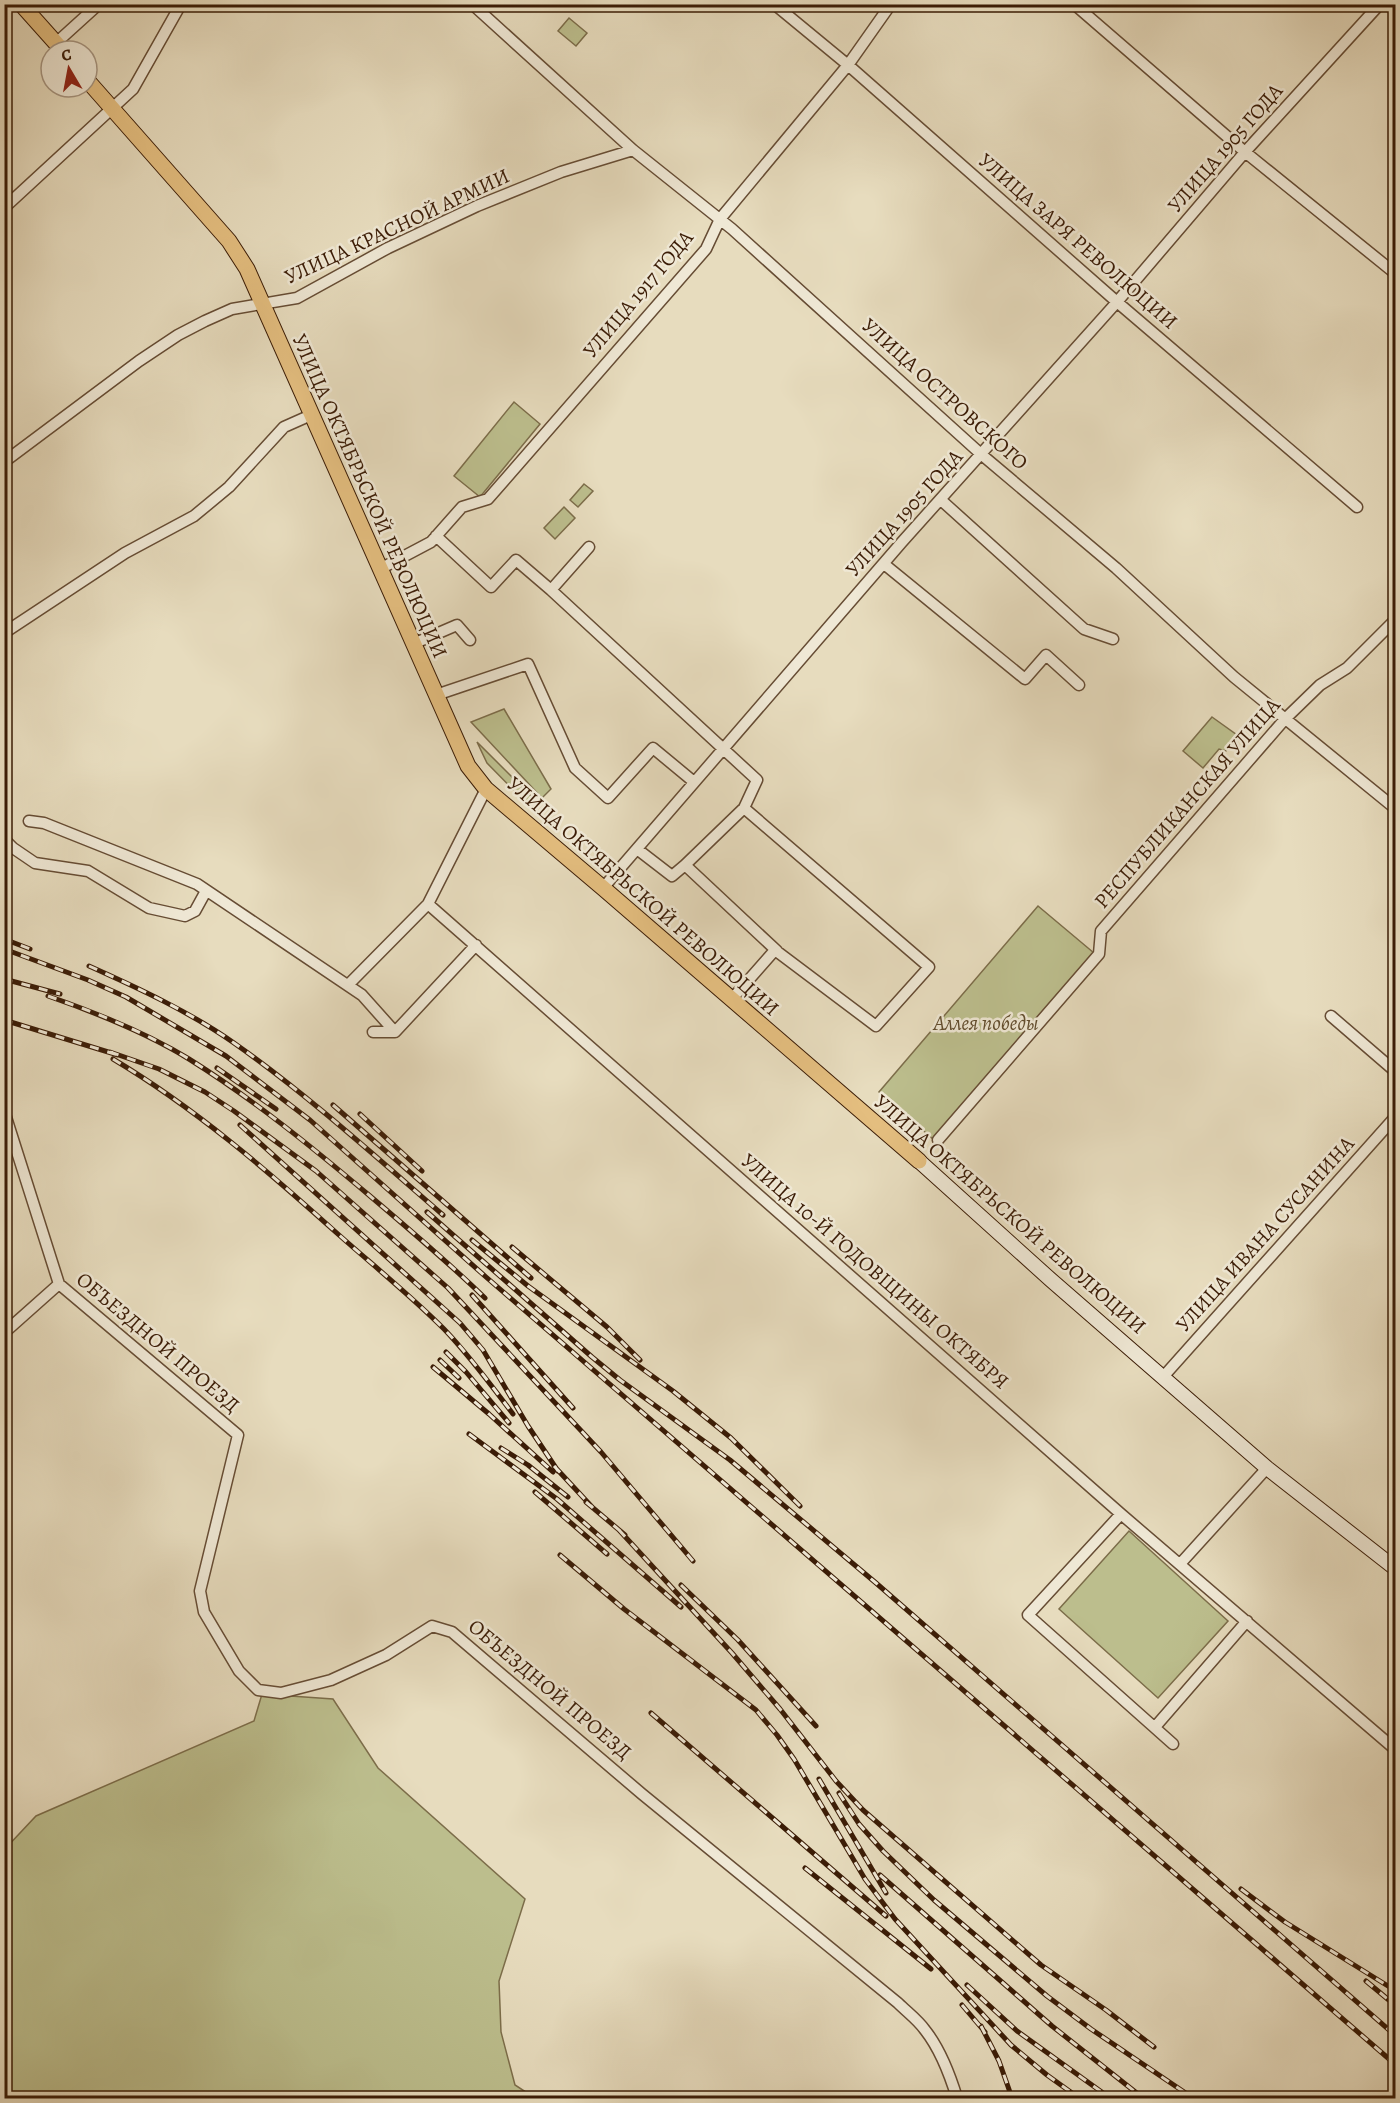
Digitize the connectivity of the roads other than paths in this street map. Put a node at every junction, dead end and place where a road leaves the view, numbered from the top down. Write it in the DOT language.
graph roads {
  1 [pos="21,4"];
  2 [pos="99,4"];
  3 [pos="181,4"];
  4 [pos="472,4"];
  5 [pos="774,4"];
  6 [pos="891,4"];
  7 [pos="1074,4"];
  8 [pos="1380,4"];
  9 [pos="52,39"];
  10 [pos="66,39"];
  11 [pos="848,65"];
  12 [pos="99,94"];
  13 [pos="112,110"];
  14 [pos="633,150"];
  15 [pos="1245,152"];
  16 [pos="4,208"];
  17 [pos="720,219"];
  18 [pos="1395,274"];
  19 [pos="1117,302"];
  20 [pos="263,305"];
  21 [pos="311,415"];
  22 [pos="982,454"];
  23 [pos="4,462"];
  24 [pos="941,500"];
  25 [pos="1357,507"];
  26 [pos="436,536"];
  27 [pos="589,547"];
  28 [pos="884,564"];
  29 [pos="380,569"];
  30 [pos="551,590"];
  31 [pos="1395,619"];
  32 [pos="4,633"];
  33 [pos="1113,639"];
  34 [pos="470,640"];
  35 [pos="413,644"];
  36 [pos="1079,685"];
  37 [pos="436,695"];
  38 [pos="1285,719"];
  39 [pos="724,748"];
  40 [pos="694,782"];
  41 [pos="486,789"];
  42 [pos="744,808"];
  43 [pos="1395,809"];
  44 [pos="29,821"];
  45 [pos="4,838"];
  46 [pos="637,849"];
  47 [pos="685,865"];
  48 [pos="603,888"];
  49 [pos="206,891"];
  50 [pos="428,904"];
  51 [pos="476,945"];
  52 [pos="777,951"];
  53 [pos="348,986"];
  54 [pos="731,1000"];
  55 [pos="1331,1016"];
  56 [pos="373,1032"];
  57 [pos="395,1032"];
  58 [pos="1395,1072"];
  59 [pos="4,1111"];
  60 [pos="1395,1116"];
  61 [pos="939,1140"];
  62 [pos="919,1161"];
  63 [pos="59,1284"];
  64 [pos="4,1333"];
  65 [pos="1163,1377"];
  66 [pos="1267,1468"];
  67 [pos="1121,1514"];
  68 [pos="1180,1564"];
  69 [pos="1395,1569"];
  70 [pos="1247,1622"];
  71 [pos="1155,1726"];
  72 [pos="1173,1744"];
  73 [pos="1395,1750"];
  74 [pos="957,2098"];
  1 -- 9 [label="main road"];
  2 -- 10 [label="street"];
  3 -- 13 [label="street"];
  4 -- 14 [label="street, УЛИЦА ОСТРОВСКОГО"];
  5 -- 11 [label="street, УЛИЦА ЗАРЯ РЕВОЛЮЦИИ"];
  6 -- 11 [label="street, УЛИЦА 1917 ГОДА"];
  7 -- 15 [label="street"];
  8 -- 15 [label="street, УЛИЦА 1905 ГОДА"];
  11 -- 17 [label="street, УЛИЦА 1917 ГОДА"];
  11 -- 19 [label="street, УЛИЦА ЗАРЯ РЕВОЛЮЦИИ"];
  12 -- 13 [label="main road, УЛИЦА ОКТЯБРЬСКОЙ РЕВОЛЮЦИИ"];
  13 -- 16 [label="street"];
  13 -- 20 [label="main road, УЛИЦА ОКТЯБРЬСКОЙ РЕВОЛЮЦИИ"];
  14 -- 17 [label="street, УЛИЦА ОСТРОВСКОГО"];
  14 -- 20 [label="street, УЛИЦА КРАСНОЙ АРМИИ"];
  15 -- 18 [label="street"];
  15 -- 19 [label="street, УЛИЦА 1905 ГОДА"];
  17 -- 22 [label="street, УЛИЦА ОСТРОВСКОГО"];
  17 -- 26 [label="street, УЛИЦА 1917 ГОДА"];
  19 -- 22 [label="street, УЛИЦА 1905 ГОДА"];
  19 -- 25 [label="street, УЛИЦА ЗАРЯ РЕВОЛЮЦИИ"];
  20 -- 21 [label="main road, УЛИЦА ОКТЯБРЬСКОЙ РЕВОЛЮЦИИ"];
  20 -- 23 [label="street, УЛИЦА КРАСНОЙ АРМИИ"];
  21 -- 29 [label="main road, УЛИЦА ОКТЯБРЬСКОЙ РЕВОЛЮЦИИ"];
  21 -- 32 [label="street"];
  22 -- 24 [label="street, УЛИЦА 1905 ГОДА"];
  22 -- 38 [label="street, УЛИЦА ОСТРОВСКОГО"];
  24 -- 28 [label="street, УЛИЦА 1905 ГОДА"];
  24 -- 33 [label="street"];
  26 -- 29 [label="street, УЛИЦА 1917 ГОДА"];
  26 -- 30 [label="street"];
  27 -- 30 [label="street"];
  28 -- 36 [label="street"];
  28 -- 39 [label="street, УЛИЦА 1905 ГОДА"];
  29 -- 35 [label="main road, УЛИЦА ОКТЯБРЬСКОЙ РЕВОЛЮЦИИ"];
  30 -- 39 [label="street"];
  31 -- 38 [label="street, РЕСПУБЛИКАНСКАЯ УЛИЦА"];
  34 -- 35 [label="street"];
  35 -- 37 [label="main road, УЛИЦА ОКТЯБРЬСКОЙ РЕВОЛЮЦИИ"];
  37 -- 40 [label="street"];
  37 -- 41 [label="main road, УЛИЦА ОКТЯБРЬСКОЙ РЕВОЛЮЦИИ"];
  38 -- 43 [label="street, УЛИЦА ОСТРОВСКОГО"];
  38 -- 61 [label="street, РЕСПУБЛИКАНСКАЯ УЛИЦА"];
  39 -- 40 [label="street, УЛИЦА 1905 ГОДА"];
  39 -- 42 [label="street"];
  40 -- 46 [label="street, УЛИЦА 1905 ГОДА"];
  41 -- 48 [label="main road, УЛИЦА ОКТЯБРЬСКОЙ РЕВОЛЮЦИИ"];
  41 -- 50 [label="street"];
  42 -- 47 [label="street"];
  42 -- 52 [label="street"];
  44 -- 49 [label="street"];
  45 -- 49 [label="street"];
  46 -- 47 [label="street"];
  46 -- 48 [label="street, УЛИЦА 1905 ГОДА"];
  47 -- 52 [label="street"];
  48 -- 54 [label="main road, УЛИЦА ОКТЯБРЬСКОЙ РЕВОЛЮЦИИ"];
  49 -- 53 [label="street"];
  50 -- 51 [label="street, УЛИЦА 10-Й ГОДОВЩИНЫ ОКТЯБРЯ"];
  50 -- 53 [label="street"];
  51 -- 57 [label="street"];
  51 -- 67 [label="street, УЛИЦА 10-Й ГОДОВЩИНЫ ОКТЯБРЯ"];
  52 -- 54 [label="street"];
  53 -- 57 [label="street"];
  54 -- 62 [label="main road, УЛИЦА ОКТЯБРЬСКОЙ РЕВОЛЮЦИИ"];
  55 -- 58 [label="street"];
  56 -- 57 [label="street"];
  59 -- 63 [label="street, ОБЪЕЗДНОЙ ПРОЕЗД"];
  60 -- 65 [label="street, УЛИЦА ИВАНА СУСАНИНА"];
  62 -- 65 [label="street, УЛИЦА ОКТЯБРЬСКОЙ РЕВОЛЮЦИИ"];
  63 -- 64 [label="street"];
  63 -- 74 [label="street, ОБЪЕЗДНОЙ ПРОЕЗД"];
  65 -- 66 [label="street, УЛИЦА ОКТЯБРЬСКОЙ РЕВОЛЮЦИИ"];
  66 -- 68 [label="street"];
  66 -- 69 [label="street, УЛИЦА ОКТЯБРЬСКОЙ РЕВОЛЮЦИИ"];
  67 -- 68 [label="street, УЛИЦА 10-Й ГОДОВЩИНЫ ОКТЯБРЯ"];
  67 -- 71 [label="street"];
  68 -- 70 [label="street, УЛИЦА 10-Й ГОДОВЩИНЫ ОКТЯБРЯ"];
  70 -- 71 [label="street"];
  70 -- 73 [label="street, УЛИЦА 10-Й ГОДОВЩИНЫ ОКТЯБРЯ"];
  71 -- 72 [label="street"];
}
